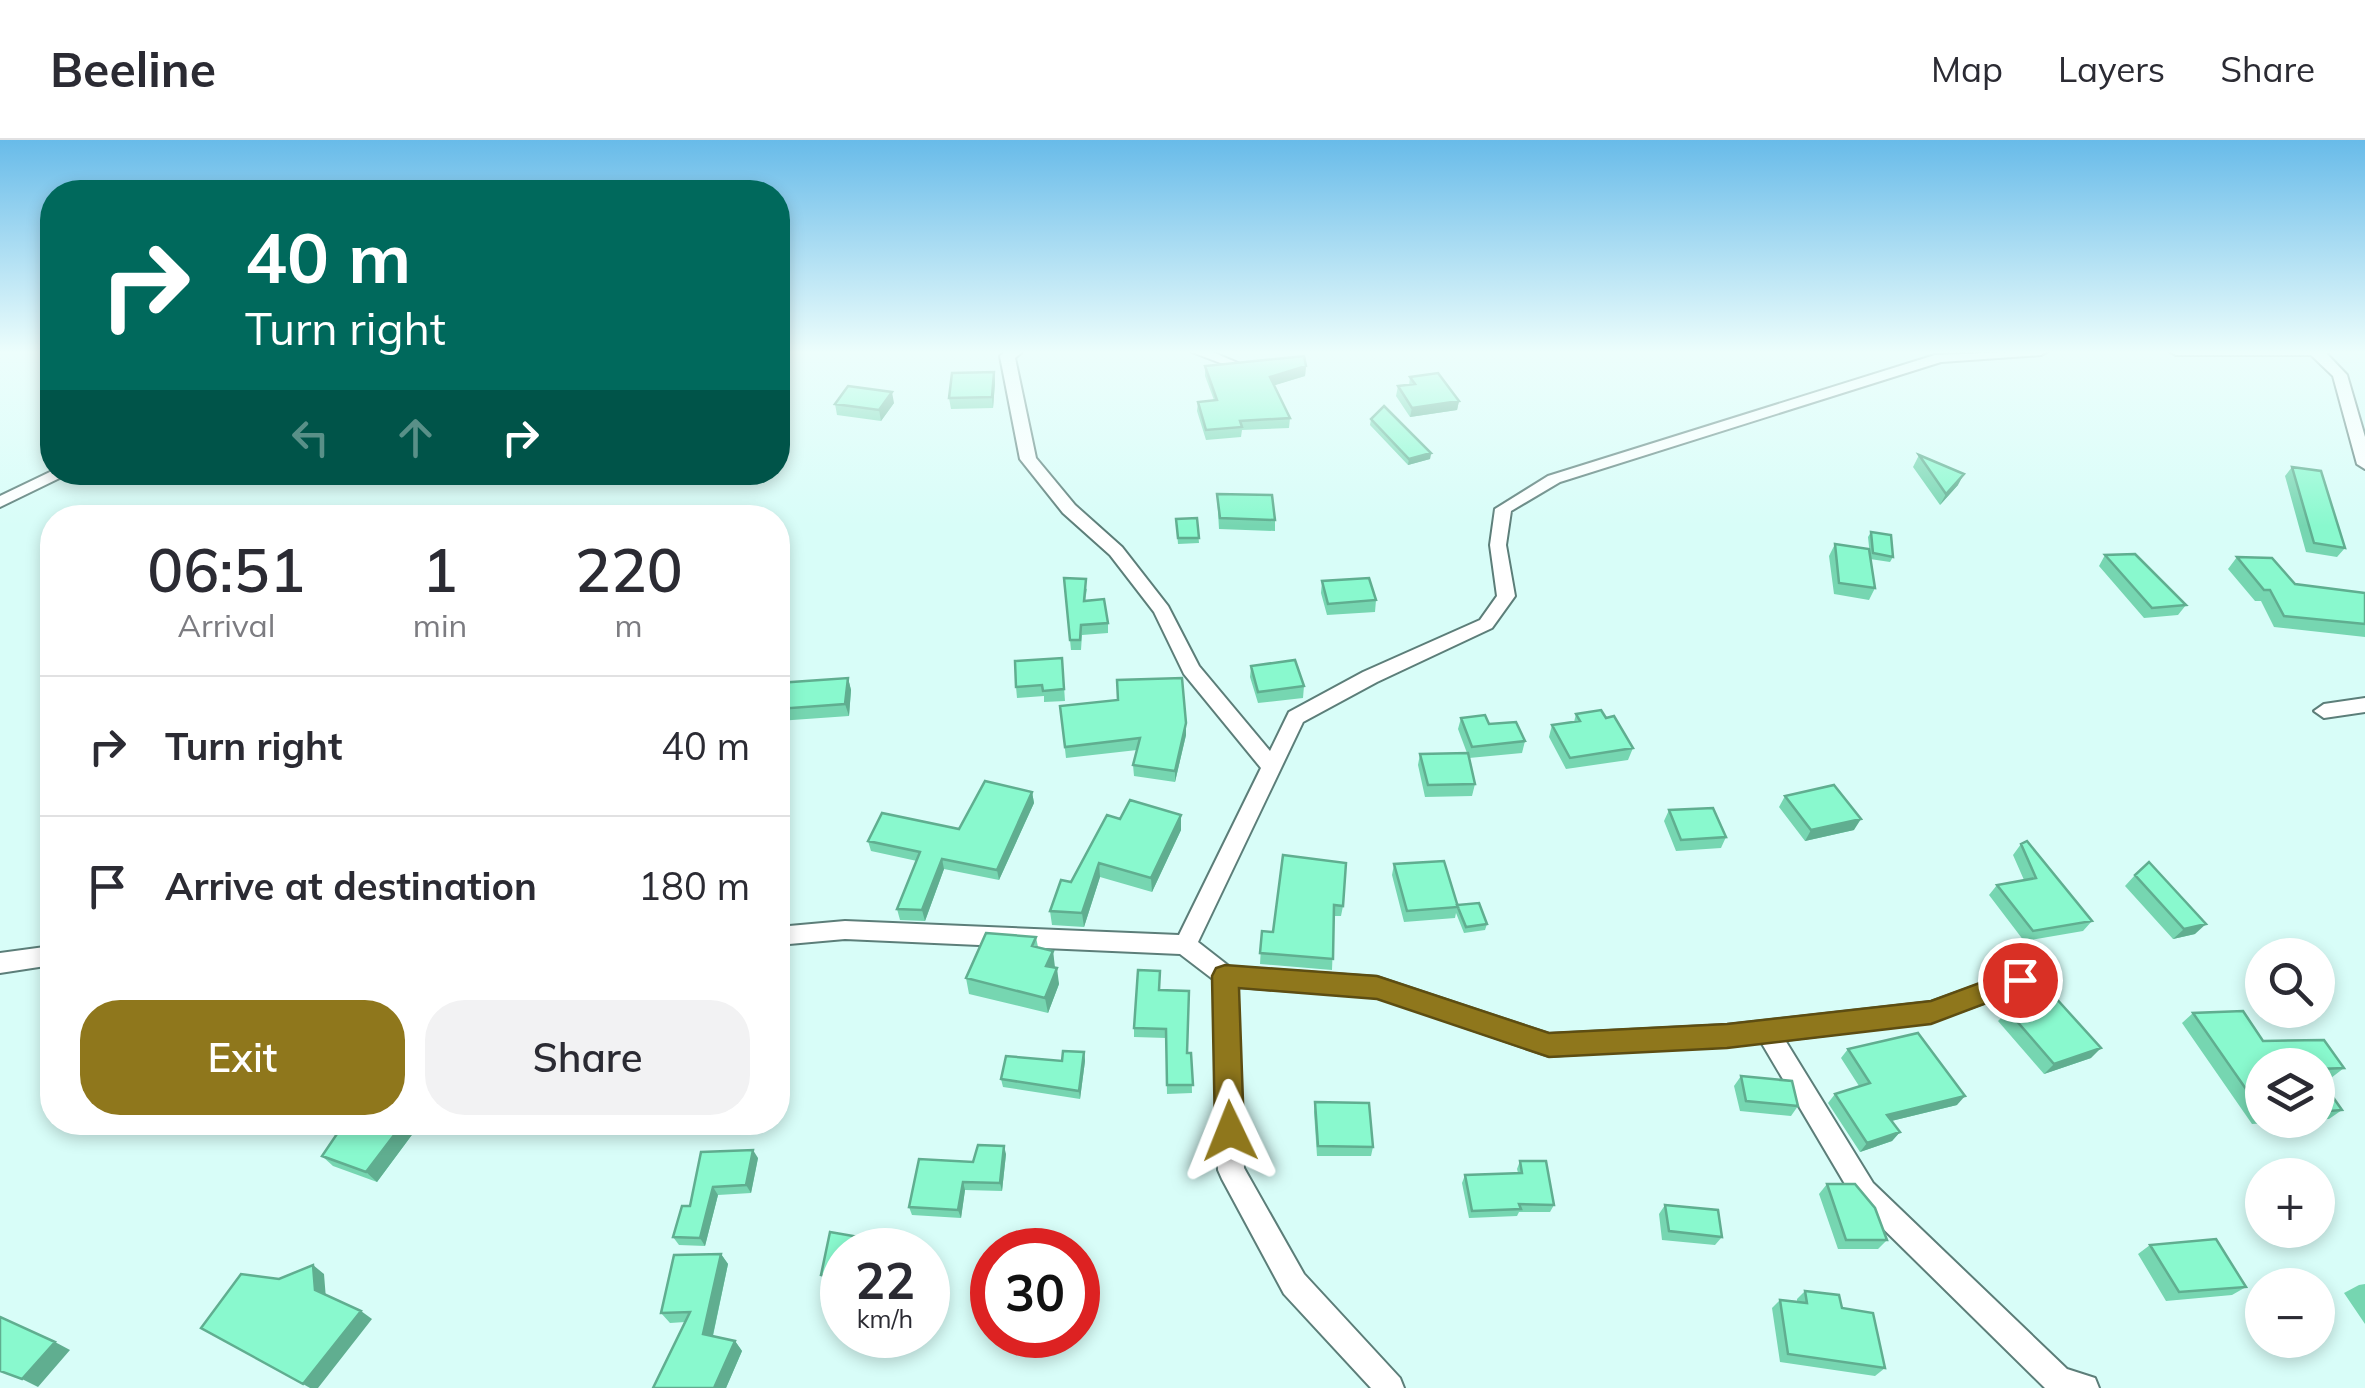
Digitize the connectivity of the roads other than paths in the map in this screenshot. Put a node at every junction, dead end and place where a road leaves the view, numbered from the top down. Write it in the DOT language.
graph roads {
  1 [pos="1018,409"];
  2 [pos="1777,409"];
  3 [pos="2350,409"];
  4 [pos="2365,464"];
  5 [pos="40,483"];
  6 [pos="0,502"];
  7 [pos="2365,705"];
  8 [pos="2324,710"];
  9 [pos="1272,767"];
  10 [pos="790,935"];
  11 [pos="1185,944"];
  12 [pos="40,958"];
  13 [pos="0,963"];
  14 [pos="1225,976"];
  15 [pos="2020,980"];
  16 [pos="1766,1032"];
  17 [pos="1390,1388"];
  18 [pos="2086,1388"];
  1 -- 9 [label="street"];
  2 -- 9 [label="street"];
  3 -- 4 [label="street"];
  5 -- 6 [label="street"];
  7 -- 8 [label="street"];
  9 -- 11 [label="street"];
  10 -- 11 [label="street"];
  11 -- 14 [label="street"];
  12 -- 13 [label="street"];
  14 -- 16 [label="street"];
  14 -- 17 [label="street"];
  15 -- 16 [label="street"];
  16 -- 18 [label="street"];
}
